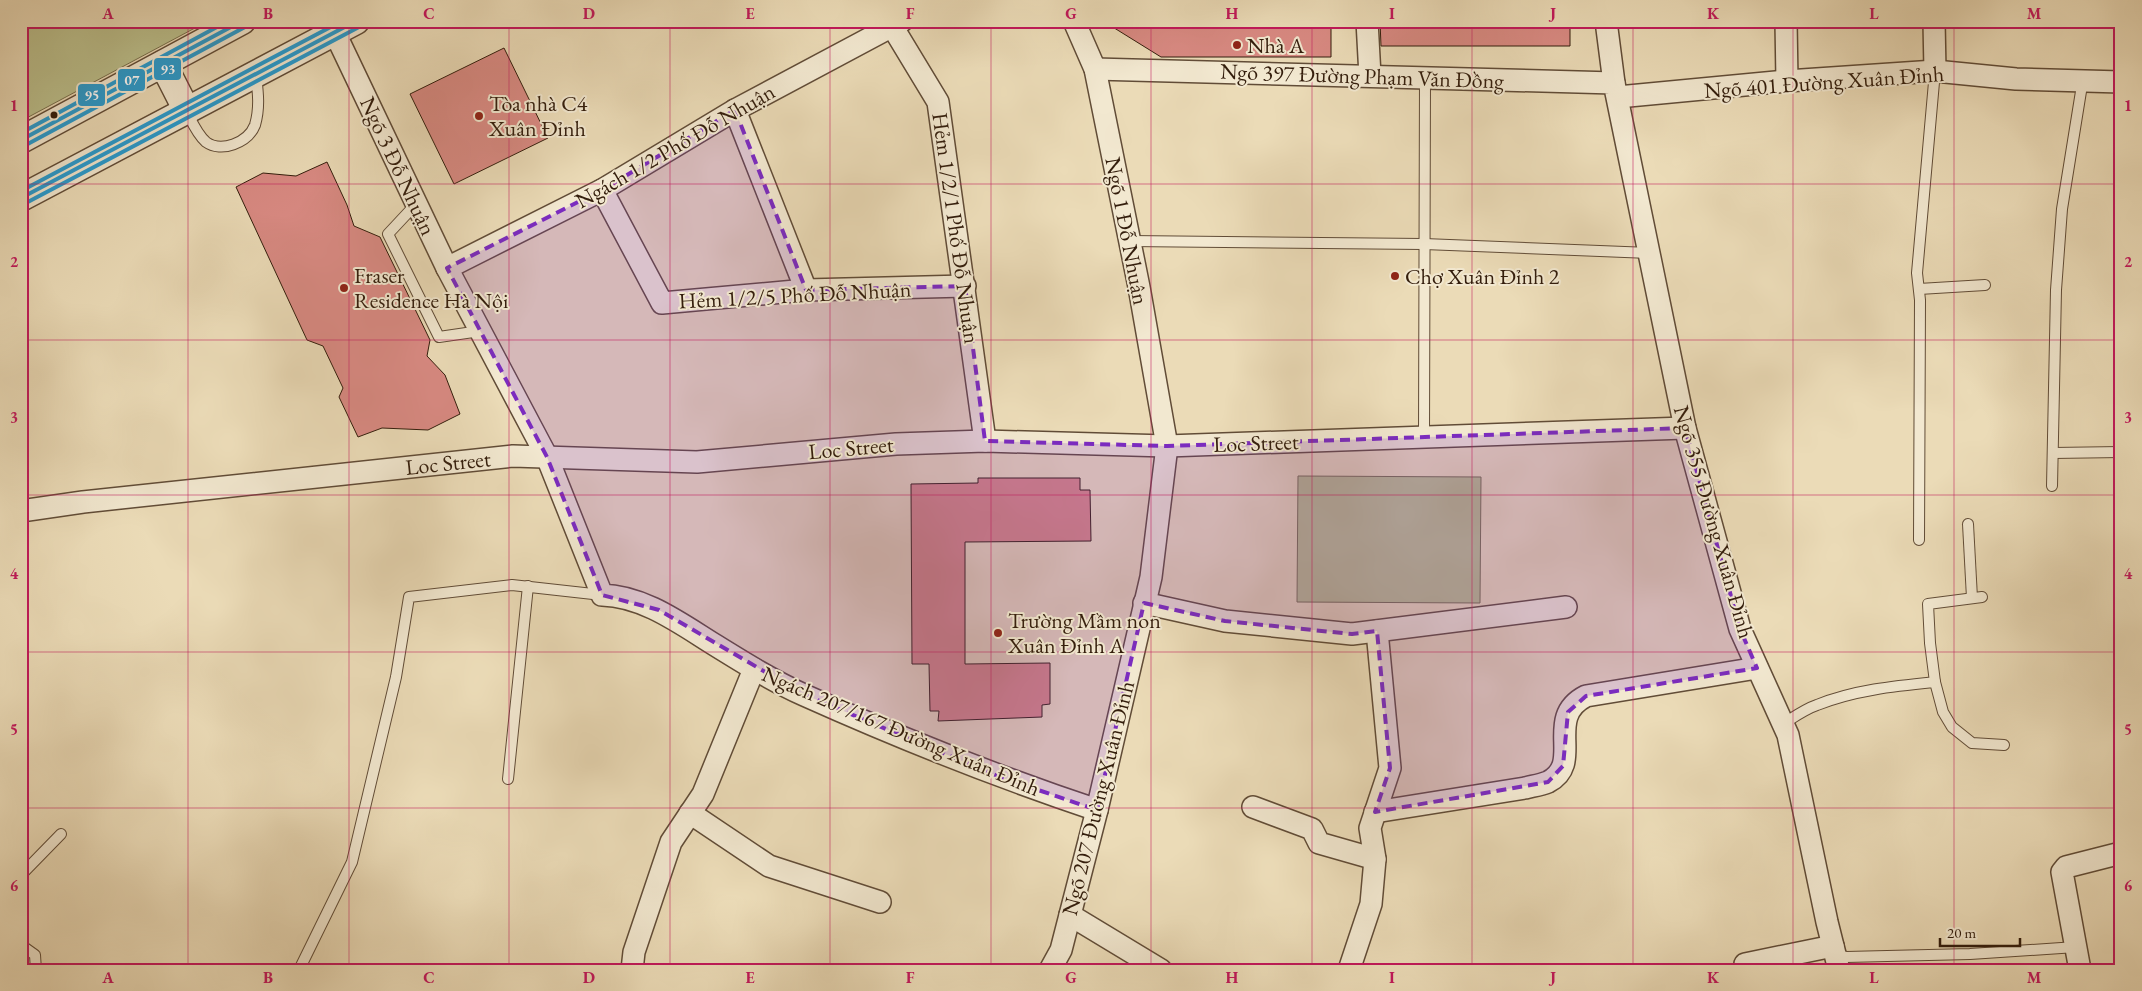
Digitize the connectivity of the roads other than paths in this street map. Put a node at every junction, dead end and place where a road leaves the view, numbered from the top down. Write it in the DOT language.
graph roads {
  1 [pos="242,21"];
  2 [pos="1074,21"];
  3 [pos="1368,21"];
  4 [pos="1606,21"];
  5 [pos="1786,21"];
  6 [pos="1934,21"];
  7 [pos="897,24"];
  8 [pos="346,27"];
  9 [pos="163,64"];
  10 [pos="1095,69"];
  11 [pos="1934,72"];
  12 [pos="256,74"];
  13 [pos="1370,76"];
  14 [pos="1425,78"];
  15 [pos="2083,79"];
  16 [pos="1787,81"];
  17 [pos="2121,82"];
  18 [pos="1616,90"];
  19 [pos="735,110"];
  20 [pos="187,111"];
  21 [pos="21,140"];
  22 [pos="602,190"];
  23 [pos="21,198"];
  24 [pos="416,204"];
  25 [pos="1130,241"];
  26 [pos="1424,244"];
  27 [pos="1650,253"];
  28 [pos="447,268"];
  29 [pos="1985,285"];
  30 [pos="965,286"];
  31 [pos="1919,289"];
  32 [pos="806,290"];
  33 [pos="480,331"];
  34 [pos="1685,428"];
  35 [pos="1424,437"];
  36 [pos="985,441"];
  37 [pos="1167,446"];
  38 [pos="2121,452"];
  39 [pos="2053,453"];
  40 [pos="547,457"];
  41 [pos="2052,486"];
  42 [pos="21,511"];
  43 [pos="1968,524"];
  44 [pos="1919,540"];
  45 [pos="528,586"];
  46 [pos="602,595"];
  47 [pos="1144,603"];
  48 [pos="1566,607"];
  49 [pos="1377,631"];
  50 [pos="1757,668"];
  51 [pos="754,669"];
  52 [pos="1935,682"];
  53 [pos="1783,724"];
  54 [pos="2004,745"];
  55 [pos="508,779"];
  56 [pos="1253,807"];
  57 [pos="1097,810"];
  58 [pos="1375,812"];
  59 [pos="690,813"];
  60 [pos="61,834"];
  61 [pos="2121,853"];
  62 [pos="1375,858"];
  63 [pos="21,875"];
  64 [pos="880,902"];
  65 [pos="1070,915"];
  66 [pos="21,946"];
  67 [pos="2076,947"];
  68 [pos="1836,957"];
  69 [pos="1745,964"];
  70 [pos="36,970"];
  71 [pos="299,970"];
  72 [pos="632,970"];
  73 [pos="1050,970"];
  74 [pos="1161,970"];
  75 [pos="1349,970"];
  76 [pos="2080,970"];
  1 -- 9 [label="street"];
  2 -- 10 [label="street, Ngõ 1 Đỗ Nhuận"];
  3 -- 13 [label="street"];
  4 -- 18 [label="street, Ngõ 355 Đường Xuân Đỉnh"];
  5 -- 16 [label="street"];
  6 -- 11 [label="street"];
  7 -- 19 [label="street, Ngách 1/2 Phố Đỗ Nhuận"];
  7 -- 30 [label="street, Hẻm 1/2/1 Phố Đỗ Nhuận"];
  8 -- 12 [label="street"];
  8 -- 24 [label="street, Ngõ 3 Đỗ Nhuận"];
  9 -- 20 [label="street"];
  9 -- 21 [label="street"];
  10 -- 13 [label="street, Ngõ 397 Đường Phạm Văn Đồng"];
  10 -- 25 [label="street, Ngõ 1 Đỗ Nhuận"];
  11 -- 15 [label="street, Ngõ 401 Đường Xuân Đỉnh"];
  11 -- 16 [label="street, Ngõ 401 Đường Xuân Đỉnh"];
  11 -- 31 [label="lane"];
  12 -- 20 [label="street"];
  12 -- 20 [label="lane"];
  13 -- 14 [label="street, Ngõ 397 Đường Phạm Văn Đồng"];
  14 -- 18 [label="street, Ngõ 397 Đường Phạm Văn Đồng"];
  14 -- 26 [label="lane"];
  15 -- 17 [label="street, Ngõ 401 Đường Xuân Đỉnh"];
  15 -- 39 [label="lane"];
  16 -- 18 [label="street, Ngõ 401 Đường Xuân Đỉnh"];
  18 -- 27 [label="street, Ngõ 355 Đường Xuân Đỉnh"];
  19 -- 22 [label="street, Ngách 1/2 Phố Đỗ Nhuận"];
  19 -- 32 [label="street"];
  20 -- 23 [label="street"];
  22 -- 28 [label="street, Ngách 1/2 Phố Đỗ Nhuận"];
  22 -- 32 [label="street, Hẻm 1/2/5 Phố Đỗ Nhuận"];
  24 -- 28 [label="street, Ngõ 3 Đỗ Nhuận"];
  24 -- 33 [label="lane"];
  25 -- 26 [label="lane"];
  25 -- 37 [label="street, Ngõ 1 Đỗ Nhuận"];
  26 -- 27 [label="lane"];
  26 -- 35 [label="lane"];
  27 -- 34 [label="street, Ngõ 355 Đường Xuân Đỉnh"];
  28 -- 33 [label="street, Ngõ 3 Đỗ Nhuận"];
  29 -- 31 [label="lane"];
  30 -- 32 [label="street, Hẻm 1/2/5 Phố Đỗ Nhuận"];
  30 -- 36 [label="street, Hẻm 1/2/1 Phố Đỗ Nhuận"];
  31 -- 44 [label="lane"];
  33 -- 40 [label="street, Ngõ 3 Đỗ Nhuận"];
  34 -- 35 [label="street, Loc Street"];
  34 -- 50 [label="street, Ngõ 355 Đường Xuân Đỉnh"];
  35 -- 37 [label="street, Loc Street"];
  36 -- 37 [label="street, Loc Street"];
  36 -- 40 [label="street, Loc Street"];
  37 -- 47 [label="street, Ngõ 207 Đường Xuân Đỉnh"];
  38 -- 39 [label="lane"];
  39 -- 41 [label="lane"];
  40 -- 42 [label="street, Loc Street"];
  40 -- 46 [label="street, Ngõ 3 Đỗ Nhuận"];
  43 -- 52 [label="lane"];
  45 -- 46 [label="lane"];
  45 -- 55 [label="lane"];
  45 -- 71 [label="lane"];
  46 -- 51 [label="street, Ngách 207/167 Đường Xuân Đỉnh"];
  47 -- 49 [label="street"];
  47 -- 57 [label="street, Ngõ 207 Đường Xuân Đỉnh"];
  48 -- 49 [label="street"];
  49 -- 58 [label="street"];
  50 -- 53 [label="street, Ngõ 355 Đường Xuân Đỉnh"];
  50 -- 58 [label="street"];
  51 -- 57 [label="street, Ngách 207/167 Đường Xuân Đỉnh"];
  51 -- 59 [label="street"];
  52 -- 53 [label="lane"];
  52 -- 54 [label="lane"];
  53 -- 68 [label="street, Ngõ 355 Đường Xuân Đỉnh"];
  56 -- 62 [label="street"];
  57 -- 65 [label="street, Ngõ 207 Đường Xuân Đỉnh"];
  58 -- 62 [label="street"];
  59 -- 64 [label="street"];
  59 -- 72 [label="street"];
  60 -- 63 [label="lane"];
  61 -- 67 [label="street"];
  62 -- 75 [label="street"];
  65 -- 73 [label="street, Ngõ 207 Đường Xuân Đỉnh"];
  65 -- 74 [label="street"];
  66 -- 70 [label="lane"];
  67 -- 68 [label="lane"];
  67 -- 76 [label="street"];
  68 -- 69 [label="street"];
}
